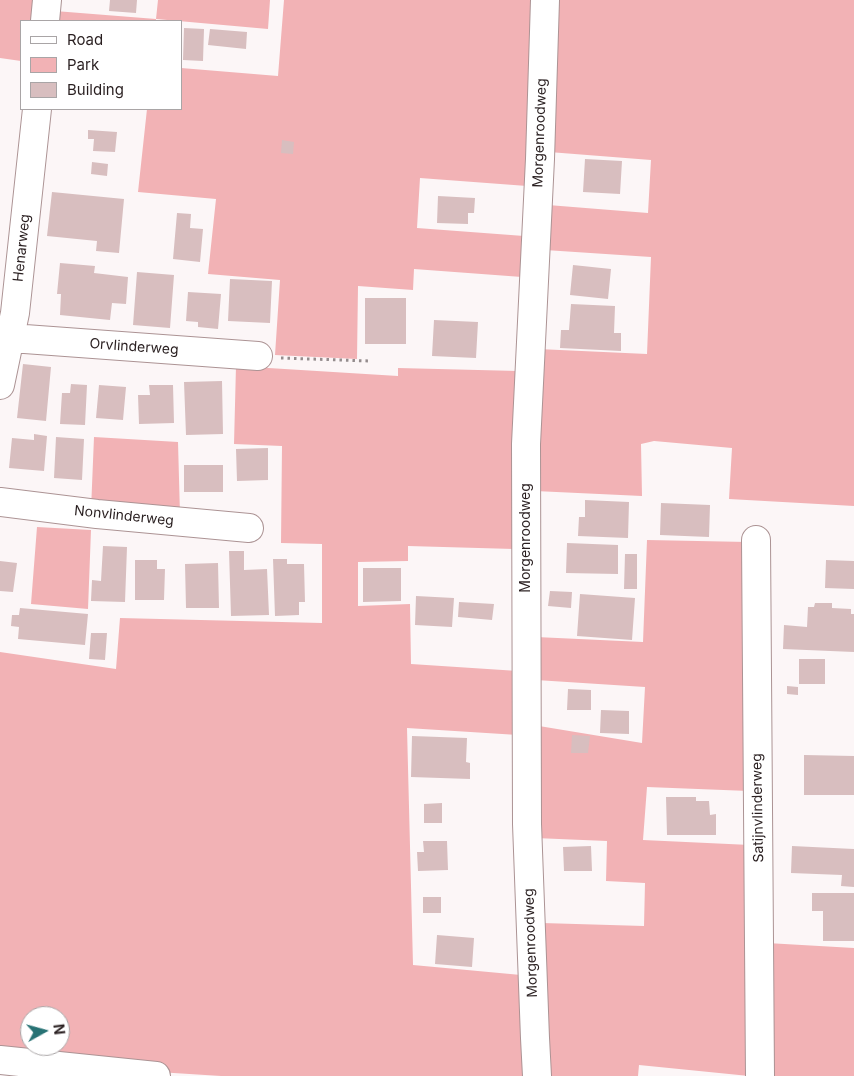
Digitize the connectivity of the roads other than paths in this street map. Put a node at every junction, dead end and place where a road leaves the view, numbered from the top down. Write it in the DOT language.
graph roads {
  1 [pos="47,0"];
  2 [pos="545,0"];
  3 [pos="45,20"];
  4 [pos="37,110"];
  5 [pos="10,338"];
  6 [pos="258,356"];
  7 [pos="0,385"];
  8 [pos="0,502"];
  9 [pos="249,528"];
  10 [pos="756,540"];
  11 [pos="0,1060"];
  12 [pos="156,1076"];
  13 [pos="537,1076"];
  14 [pos="760,1076"];
  1 -- 3 [label="street"];
  2 -- 13 [label="street, Morgenroodweg"];
  4 -- 5 [label="street, Henarweg"];
  5 -- 6 [label="street, Orvlinderweg"];
  5 -- 7 [label="street, Henarweg"];
  8 -- 9 [label="street, Nonvlinderweg"];
  10 -- 14 [label="street, Satijnvlinderweg"];
  11 -- 12 [label="street"];
}
